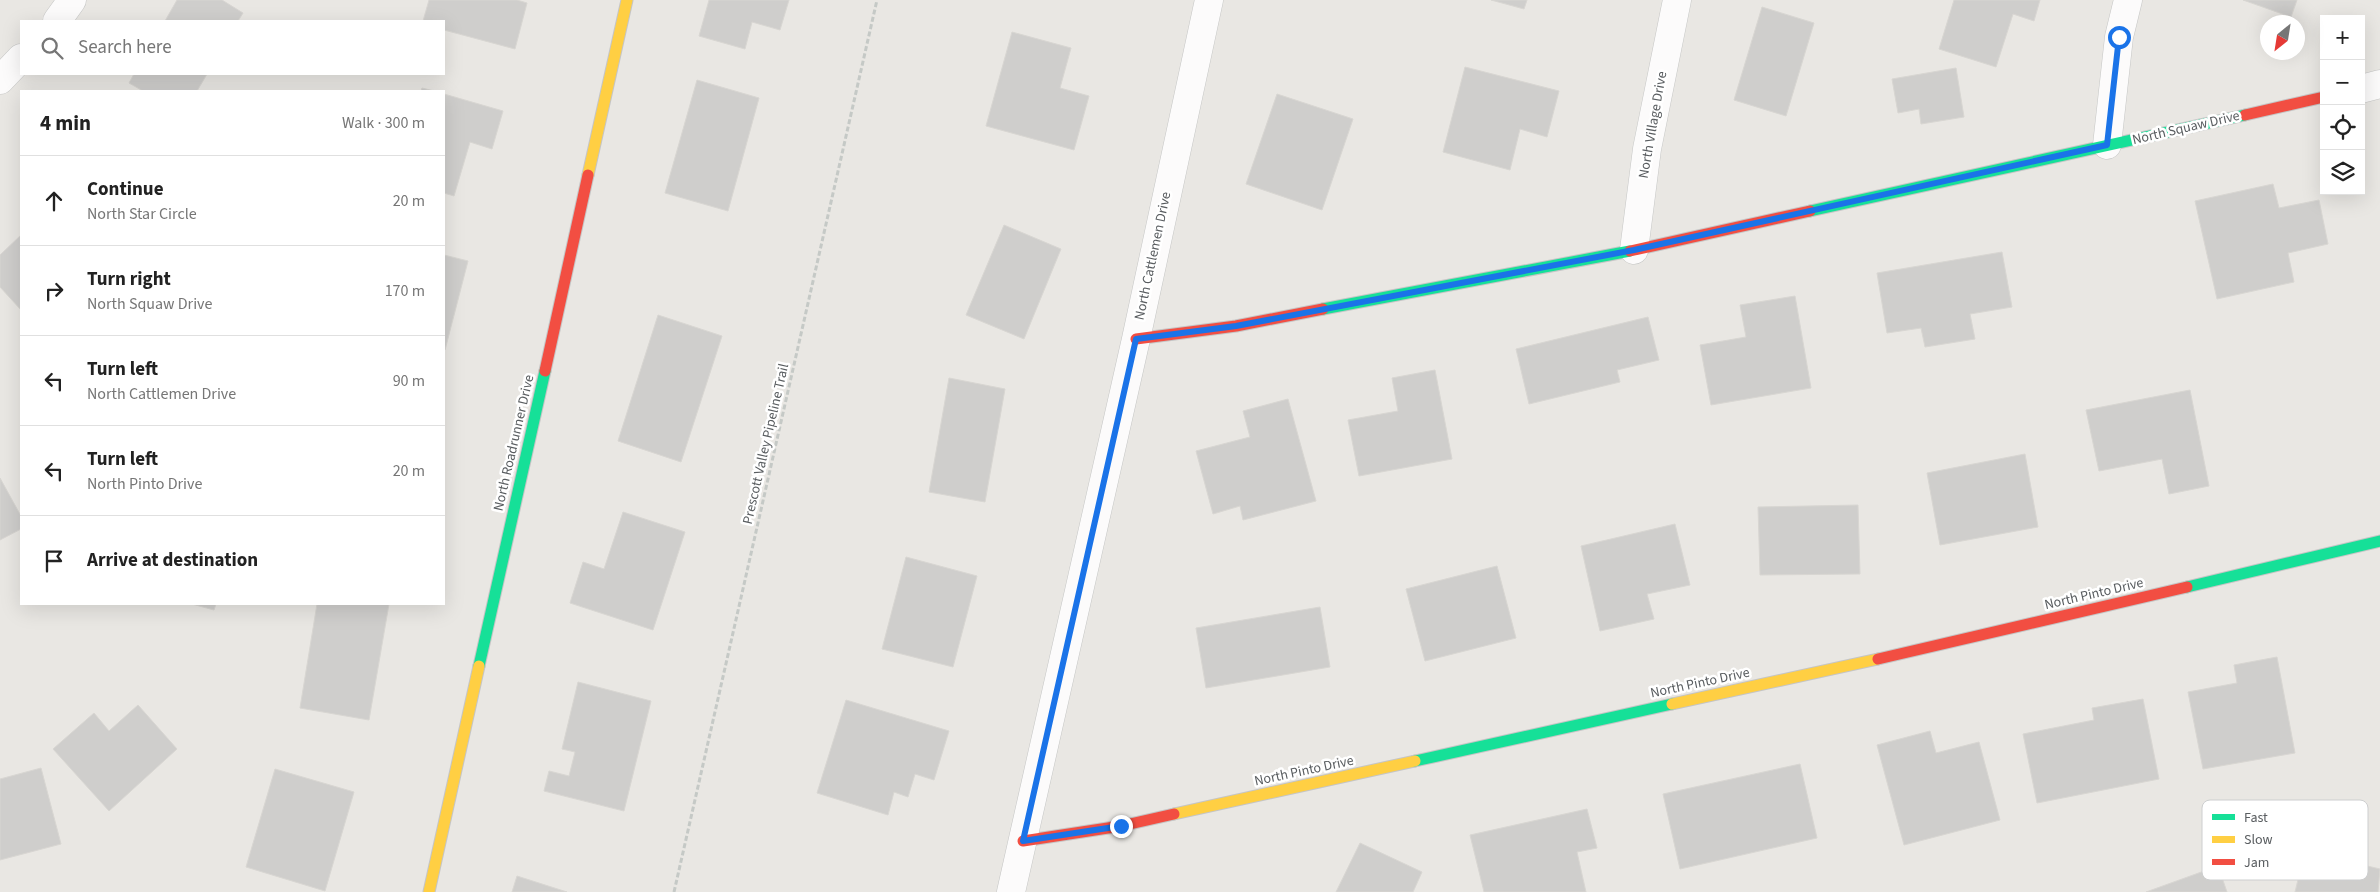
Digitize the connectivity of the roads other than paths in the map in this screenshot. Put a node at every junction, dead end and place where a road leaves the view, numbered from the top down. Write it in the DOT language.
graph roads {
  1 [pos="72,0"];
  2 [pos="628,0"];
  3 [pos="1209,0"];
  4 [pos="1677,0"];
  5 [pos="2128,0"];
  6 [pos="58,20"];
  7 [pos="20,59"];
  8 [pos="0,80"];
  9 [pos="2380,84"];
  10 [pos="2365,87"];
  11 [pos="2320,98"];
  12 [pos="2107,145"];
  13 [pos="1634,250"];
  14 [pos="1136,339"];
  15 [pos="2380,541"];
  16 [pos="1023,841"];
  17 [pos="429,892"];
  18 [pos="1011,892"];
  1 -- 6 [label="street"];
  2 -- 17 [label="street, North Roadrunner Drive"];
  3 -- 14 [label="street, North Cattlemen Drive"];
  4 -- 13 [label="street, North Village Drive"];
  5 -- 12 [label="street"];
  7 -- 8 [label="street"];
  9 -- 10 [label="street"];
  11 -- 12 [label="street, North Squaw Drive"];
  12 -- 13 [label="street, North Squaw Drive"];
  13 -- 14 [label="street, North Squaw Drive"];
  14 -- 16 [label="street, North Cattlemen Drive"];
  15 -- 16 [label="street, North Pinto Drive"];
  16 -- 18 [label="street, North Cattlemen Drive"];
}
